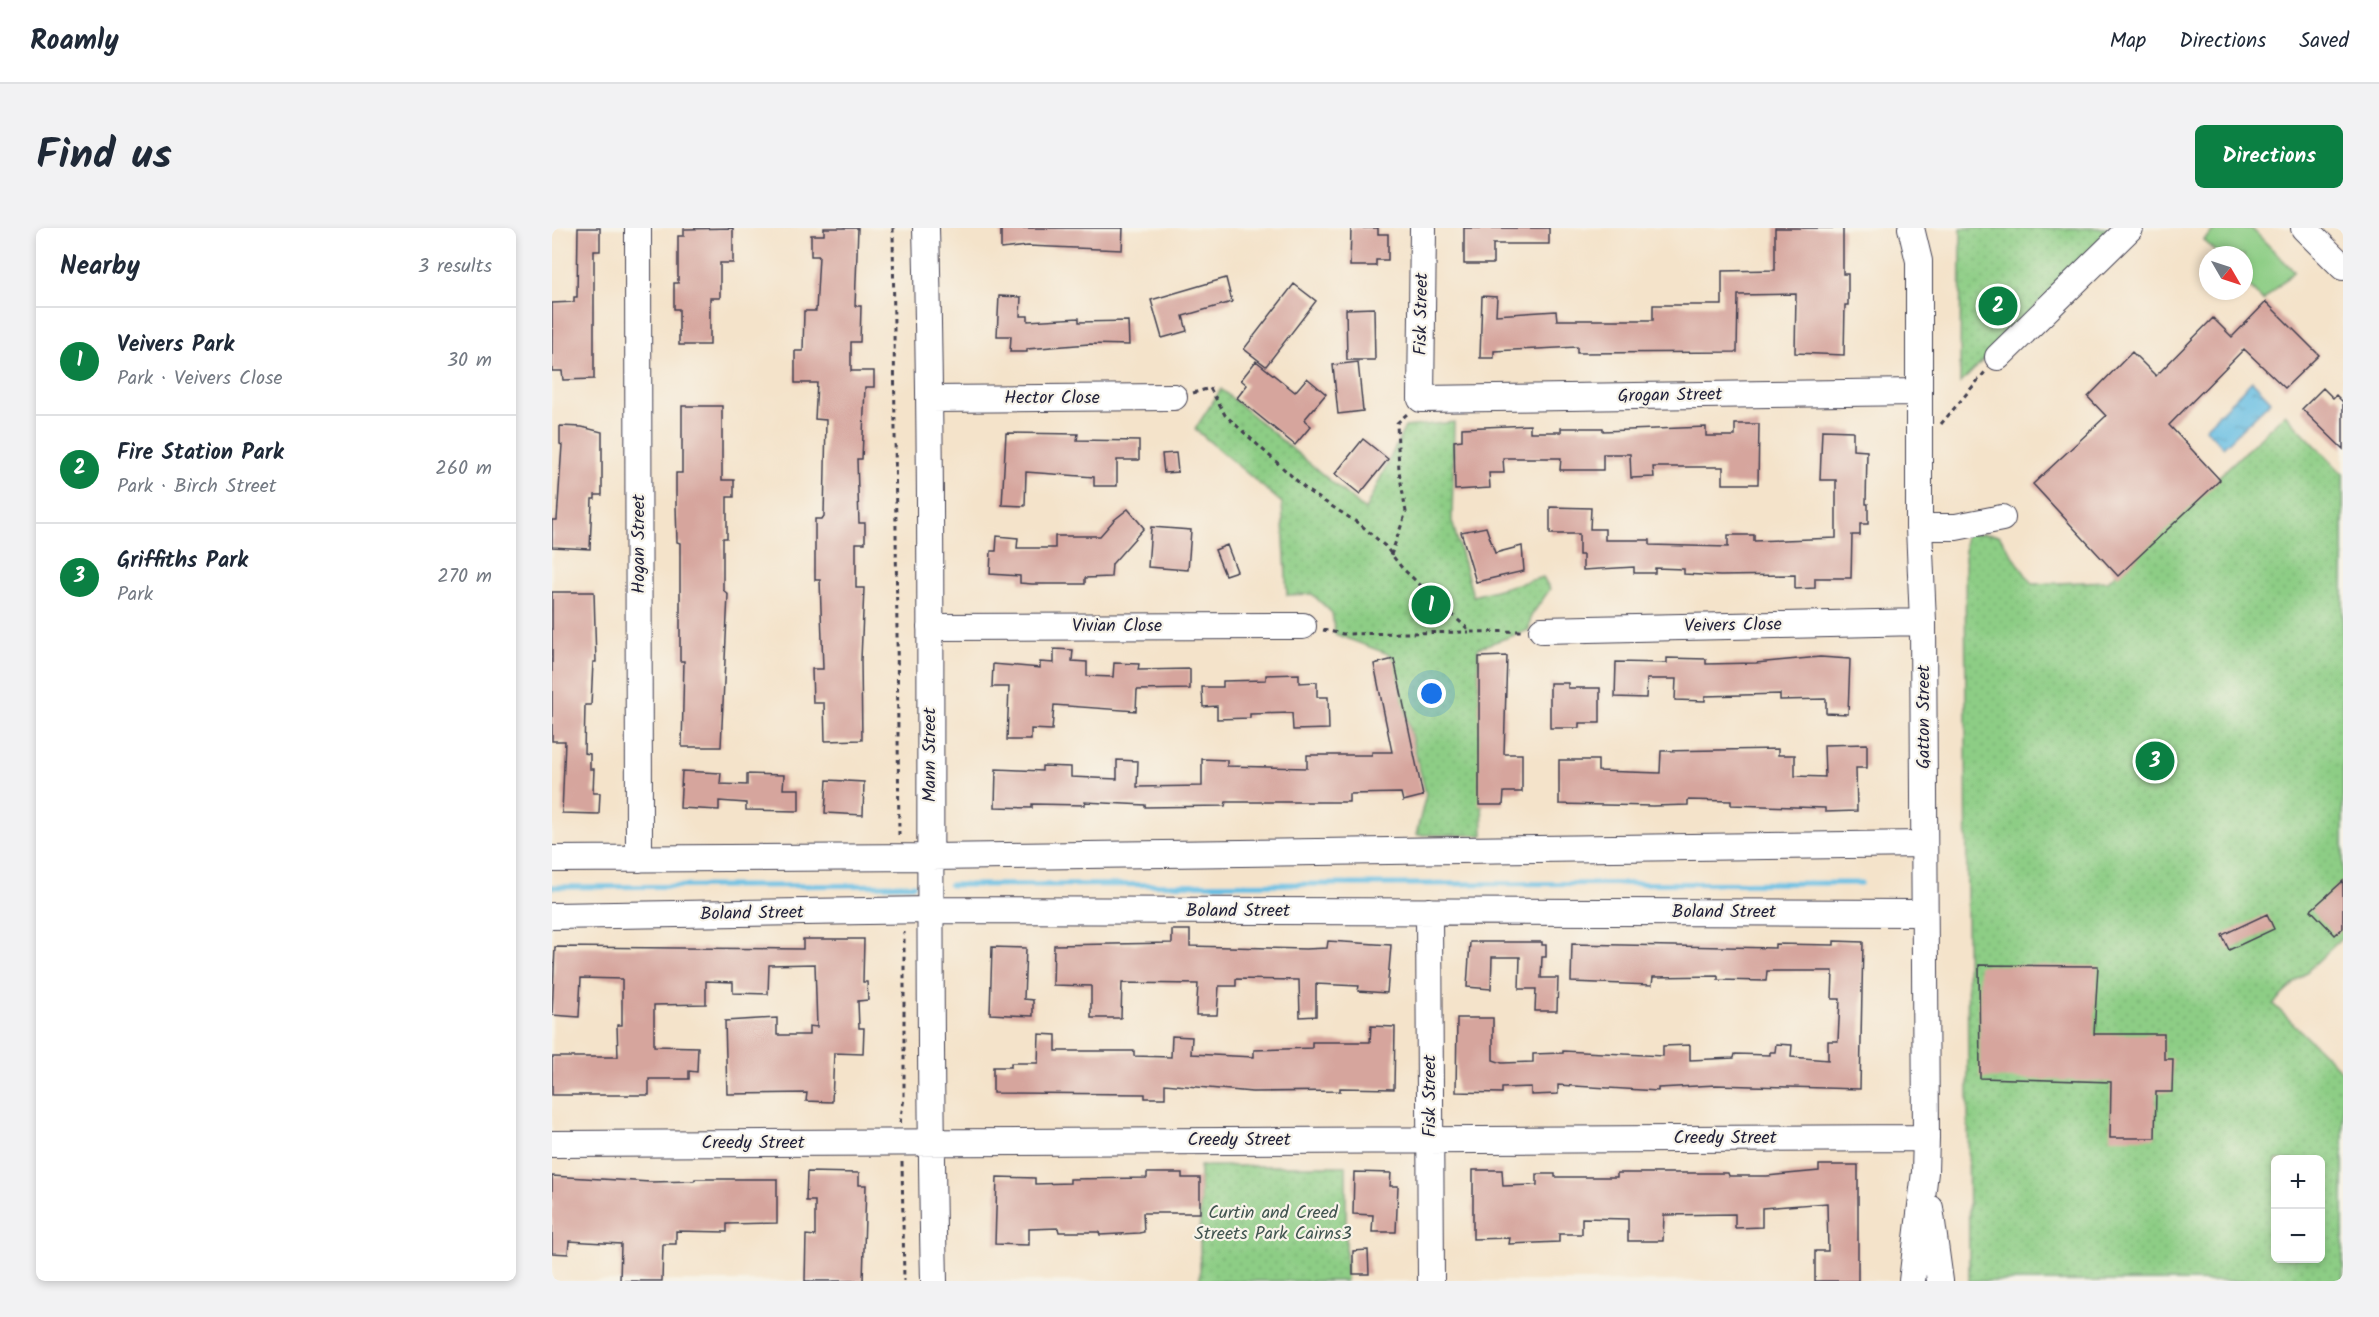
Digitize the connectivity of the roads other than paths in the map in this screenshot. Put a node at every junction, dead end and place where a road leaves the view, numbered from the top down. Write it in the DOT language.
graph roads {
  1 [pos="638,228"];
  2 [pos="926,228"];
  3 [pos="1424,228"];
  4 [pos="1911,228"];
  5 [pos="1928,228"];
  6 [pos="2130,228"];
  7 [pos="2304,228"];
  8 [pos="1919,261"];
  9 [pos="2343,267"];
  10 [pos="1998,357"];
  11 [pos="1918,392"];
  12 [pos="1174,397"];
  13 [pos="930,399"];
  14 [pos="1421,399"];
  15 [pos="2002,518"];
  16 [pos="1919,527"];
  17 [pos="1923,622"];
  18 [pos="1304,626"];
  19 [pos="930,627"];
  20 [pos="1542,630"];
  21 [pos="1924,844"];
  22 [pos="930,857"];
  23 [pos="552,859"];
  24 [pos="639,859"];
  25 [pos="932,910"];
  26 [pos="1429,911"];
  27 [pos="1924,913"];
  28 [pos="552,916"];
  29 [pos="1926,1138"];
  30 [pos="1430,1139"];
  31 [pos="931,1143"];
  32 [pos="552,1144"];
  33 [pos="1925,1173"];
  34 [pos="934,1281"];
  35 [pos="1431,1281"];
  36 [pos="1912,1281"];
  37 [pos="1940,1281"];
  1 -- 24 [label="street, Hogan Street"];
  2 -- 13 [label="street, Mann Street"];
  3 -- 14 [label="street, Fisk Street"];
  4 -- 8 [label="street"];
  5 -- 8 [label="street"];
  6 -- 10 [label="street"];
  7 -- 9 [label="street"];
  8 -- 11 [label="street, Gatton Street"];
  11 -- 14 [label="street, Grogan Street"];
  11 -- 16 [label="street, Gatton Street"];
  12 -- 13 [label="street, Hector Close"];
  13 -- 19 [label="street, Mann Street"];
  15 -- 16 [label="street"];
  16 -- 17 [label="street, Gatton Street"];
  17 -- 20 [label="street, Veivers Close"];
  17 -- 21 [label="street, Gatton Street"];
  18 -- 19 [label="street, Vivian Close"];
  19 -- 22 [label="street, Mann Street"];
  21 -- 22 [label="street"];
  21 -- 27 [label="street, Gatton Street"];
  22 -- 24 [label="street"];
  22 -- 25 [label="street, Mann Street"];
  23 -- 24 [label="street"];
  25 -- 26 [label="street, Boland Street"];
  25 -- 28 [label="street, Boland Street"];
  25 -- 31 [label="street, Mann Street"];
  26 -- 27 [label="street, Boland Street"];
  26 -- 30 [label="street, Fisk Street"];
  27 -- 29 [label="street, Gatton Street"];
  29 -- 30 [label="street, Creedy Street"];
  29 -- 33 [label="street, Gatton Street"];
  30 -- 31 [label="street, Creedy Street"];
  30 -- 35 [label="street, Fisk Street"];
  31 -- 32 [label="street, Creedy Street"];
  31 -- 34 [label="street, Mann Street"];
  33 -- 36 [label="street, Gatton Street"];
  33 -- 37 [label="street, Gatton Street"];
}
